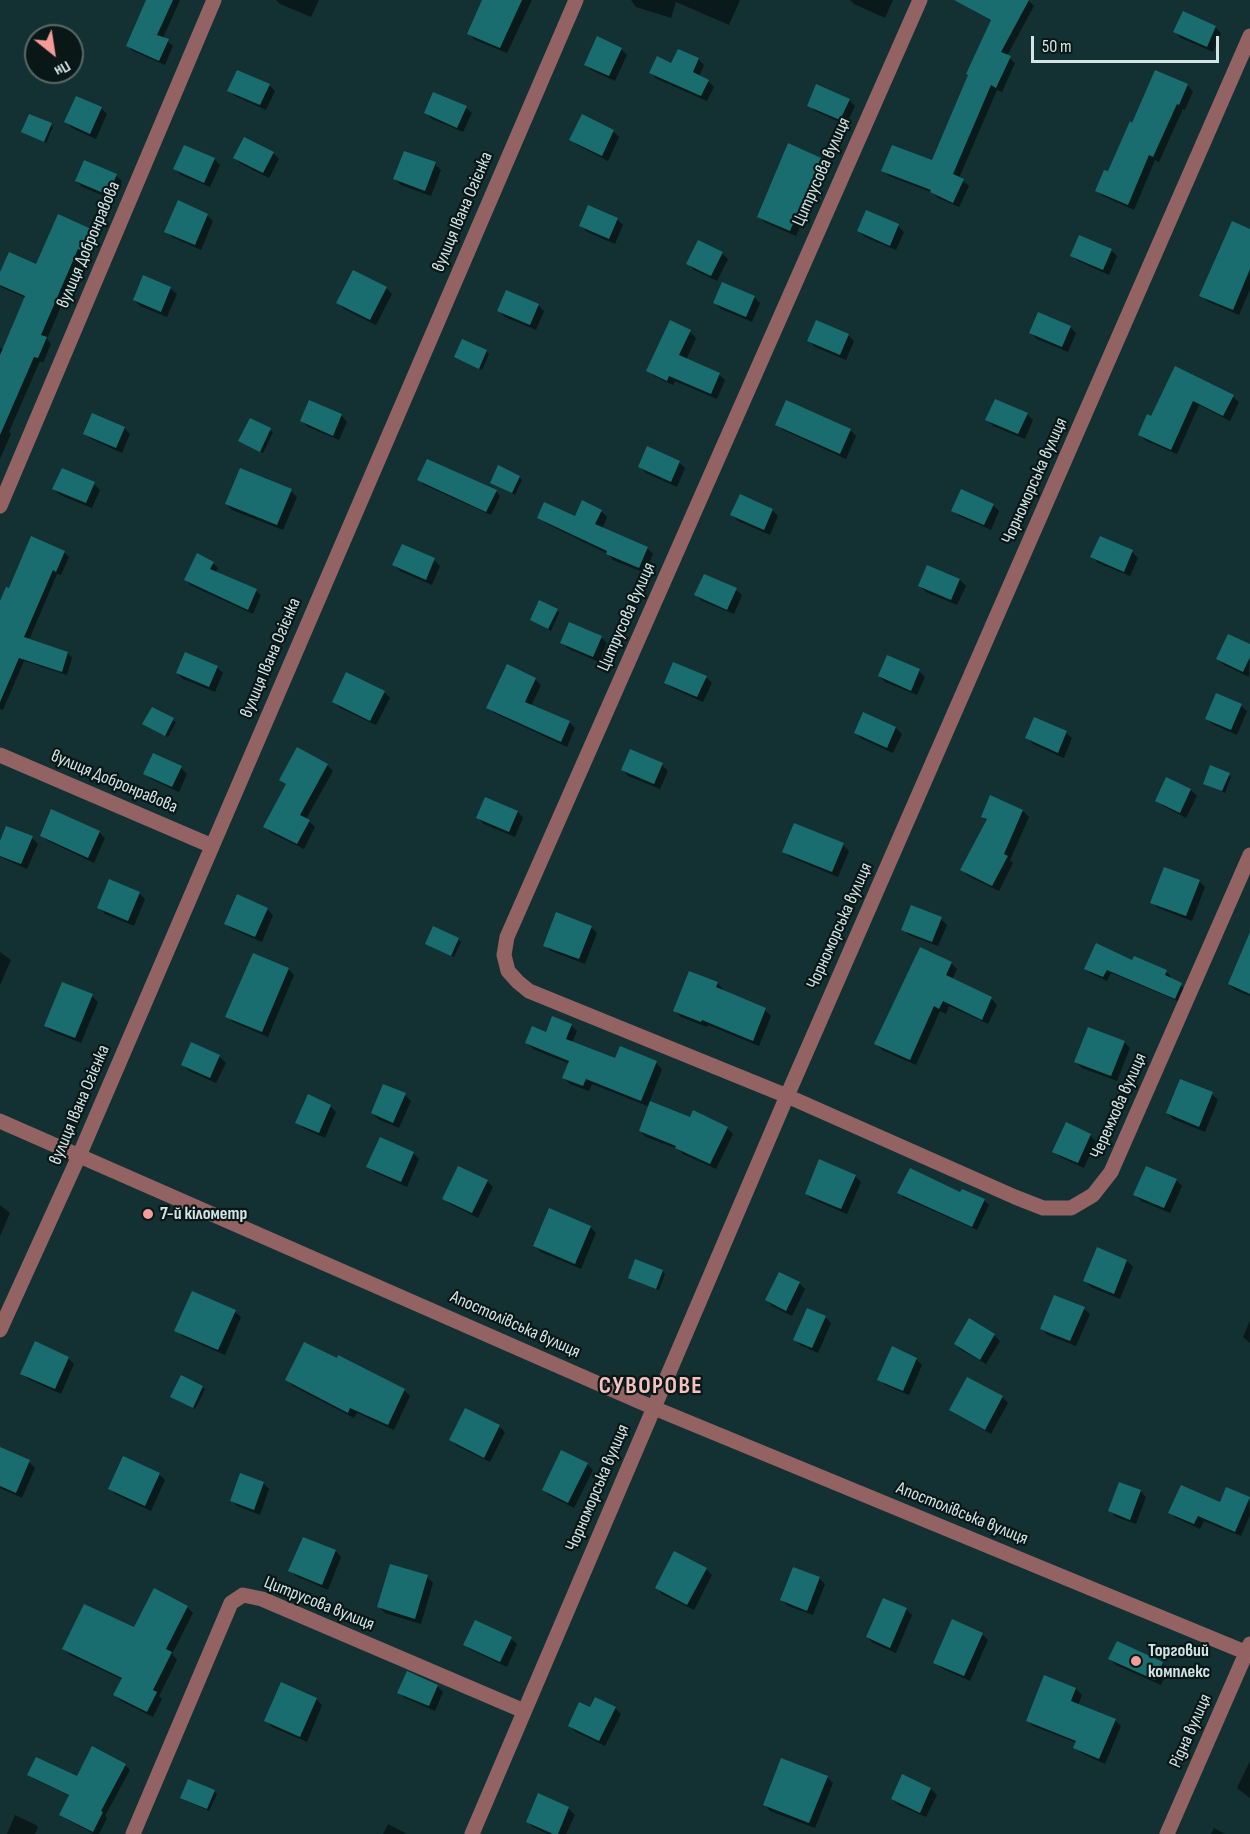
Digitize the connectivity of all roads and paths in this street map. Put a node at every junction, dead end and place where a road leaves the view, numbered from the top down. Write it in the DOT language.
graph roads {
  1 [pos="214,0"];
  2 [pos="576,0"];
  3 [pos="920,0"];
  4 [pos="1250,36"];
  5 [pos="0,506"];
  6 [pos="0,754"];
  7 [pos="212,846"];
  8 [pos="1250,855"];
  9 [pos="787,1096"];
  10 [pos="0,1121"];
  11 [pos="79,1156"];
  12 [pos="0,1330"];
  13 [pos="654,1408"];
  14 [pos="1249,1650"];
  15 [pos="524,1711"];
  16 [pos="133,1834"];
  17 [pos="472,1834"];
  18 [pos="1167,1834"];
  1 -- 5 [label="street, вулиця Добронравова"];
  2 -- 7 [label="street, вулиця Івана Огієнка"];
  3 -- 9 [label="street, Цитрусова вулиця"];
  4 -- 9 [label="street, Чорноморська вулиця"];
  6 -- 7 [label="street, вулиця Добронравова"];
  7 -- 11 [label="street, вулиця Івана Огієнка"];
  8 -- 9 [label="street, Черемхова вулиця"];
  9 -- 13 [label="street, Чорноморська вулиця"];
  10 -- 11 [label="street, Апостолівська вулиця"];
  11 -- 12 [label="street, вулиця Івана Огієнка"];
  11 -- 13 [label="street, Апостолівська вулиця"];
  13 -- 14 [label="street, Апостолівська вулиця"];
  13 -- 15 [label="street, Чорноморська вулиця"];
  14 -- 18 [label="street, Рідна вулиця"];
  15 -- 16 [label="street, Цитрусова вулиця"];
  15 -- 17 [label="street, Чорноморська вулиця"];
}
